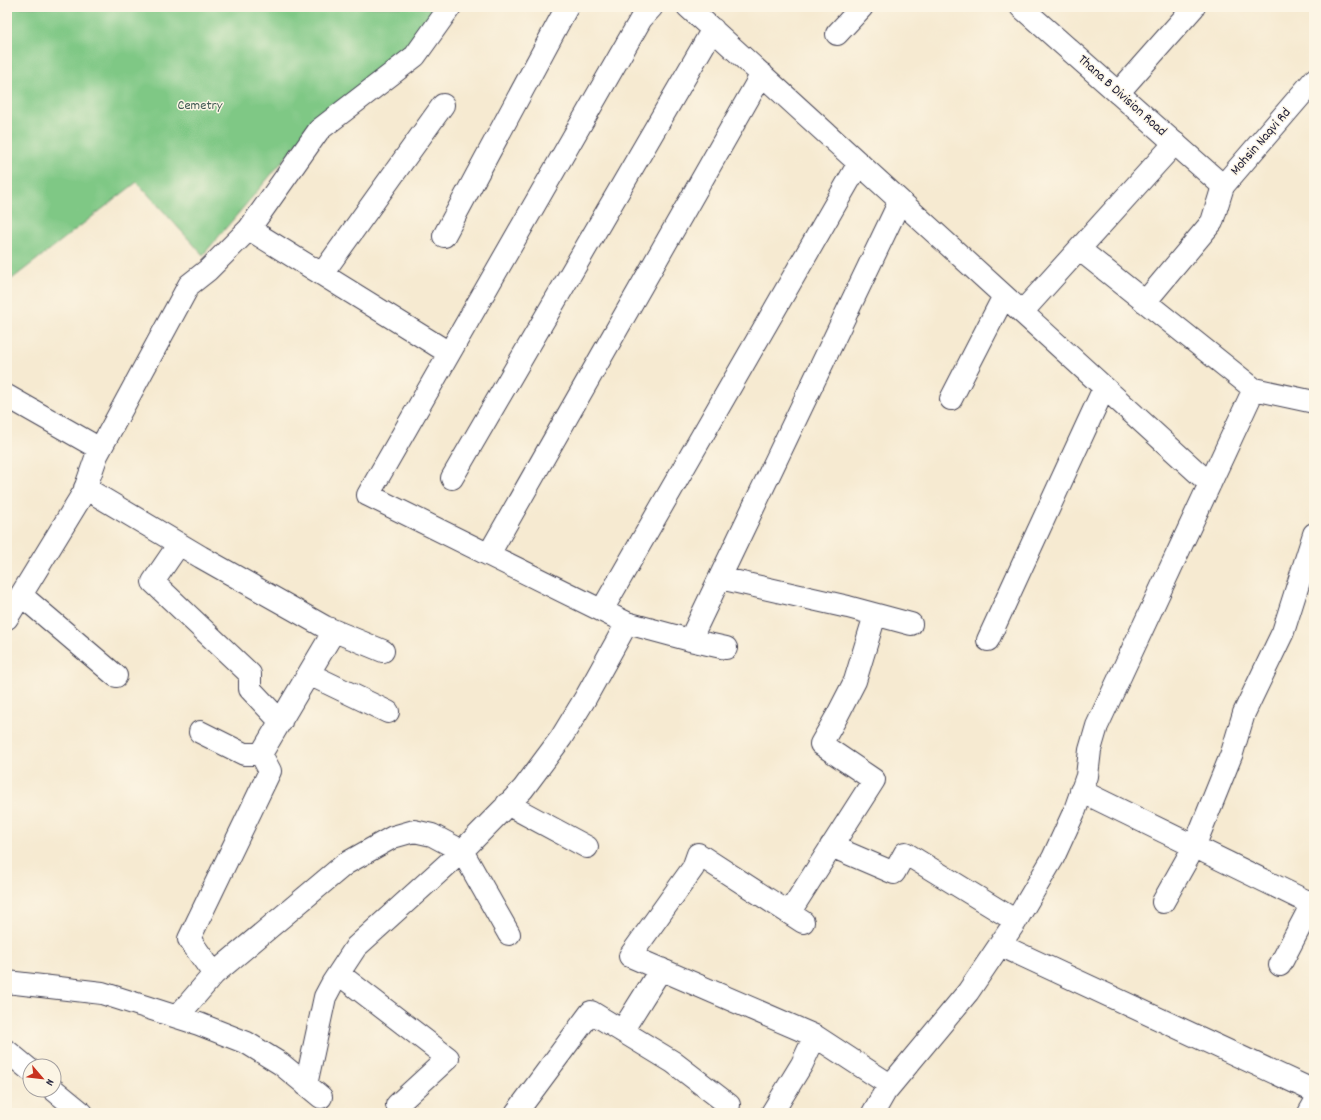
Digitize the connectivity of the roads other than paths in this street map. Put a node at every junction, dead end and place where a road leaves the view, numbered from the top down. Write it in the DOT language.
graph roads {
  1 [pos="450,7"];
  2 [pos="567,7"];
  3 [pos="652,7"];
  4 [pos="688,7"];
  5 [pos="862,7"];
  6 [pos="1021,7"];
  7 [pos="1194,7"];
  8 [pos="713,29"];
  9 [pos="837,34"];
  10 [pos="762,74"];
  11 [pos="1314,80"];
  12 [pos="1118,93"];
  13 [pos="443,105"];
  14 [pos="1174,143"];
  15 [pos="859,163"];
  16 [pos="1223,186"];
  17 [pos="900,201"];
  18 [pos="249,229"];
  19 [pos="444,236"];
  20 [pos="1079,249"];
  21 [pos="322,274"];
  22 [pos="1004,296"];
  23 [pos="1146,302"];
  24 [pos="1022,312"];
  25 [pos="449,352"];
  26 [pos="1104,388"];
  27 [pos="1254,389"];
  28 [pos="7,396"];
  29 [pos="952,399"];
  30 [pos="1314,402"];
  31 [pos="100,449"];
  32 [pos="452,478"];
  33 [pos="1210,484"];
  34 [pos="85,488"];
  35 [pos="1314,534"];
  36 [pos="179,544"];
  37 [pos="488,554"];
  38 [pos="720,578"];
  39 [pos="21,595"];
  40 [pos="602,610"];
  41 [pos="875,615"];
  42 [pos="7,618"];
  43 [pos="627,623"];
  44 [pos="911,624"];
  45 [pos="334,631"];
  46 [pos="690,640"];
  47 [pos="988,640"];
  48 [pos="726,648"];
  49 [pos="383,651"];
  50 [pos="309,674"];
  51 [pos="116,676"];
  52 [pos="388,712"];
  53 [pos="281,722"];
  54 [pos="200,732"];
  55 [pos="261,754"];
  56 [pos="1081,791"];
  57 [pos="507,804"];
  58 [pos="831,846"];
  59 [pos="587,847"];
  60 [pos="1194,847"];
  61 [pos="462,851"];
  62 [pos="1163,902"];
  63 [pos="1313,903"];
  64 [pos="1016,921"];
  65 [pos="509,934"];
  66 [pos="1000,945"];
  67 [pos="1280,965"];
  68 [pos="661,969"];
  69 [pos="214,974"];
  70 [pos="339,974"];
  71 [pos="7,982"];
  72 [pos="177,1017"];
  73 [pos="622,1031"];
  74 [pos="815,1036"];
  75 [pos="7,1051"];
  76 [pos="22,1063"];
  77 [pos="890,1086"];
  78 [pos="1314,1091"];
  79 [pos="62,1097"];
  80 [pos="1314,1104"];
  81 [pos="729,1105"];
  82 [pos="82,1113"];
  83 [pos="402,1113"];
  84 [pos="516,1113"];
  85 [pos="772,1113"];
  86 [pos="873,1113"];
  87 [pos="1309,1113"];
  1 -- 18 [label="street"];
  2 -- 19 [label="street"];
  3 -- 25 [label="street"];
  4 -- 8 [label="street"];
  5 -- 9 [label="street"];
  6 -- 12 [label="street, Thana B Division Road"];
  7 -- 12 [label="street"];
  8 -- 10 [label="street"];
  8 -- 32 [label="street"];
  10 -- 15 [label="street"];
  10 -- 37 [label="street"];
  11 -- 16 [label="street, Mohsin Naqvi Rd"];
  12 -- 14 [label="street, Thana B Division Road"];
  13 -- 21 [label="street"];
  14 -- 16 [label="street, Thana B Division Road"];
  14 -- 20 [label="street"];
  15 -- 17 [label="street"];
  15 -- 40 [label="street"];
  16 -- 23 [label="street"];
  17 -- 22 [label="street"];
  17 -- 38 [label="street"];
  18 -- 21 [label="street"];
  18 -- 31 [label="street"];
  20 -- 23 [label="street"];
  20 -- 24 [label="street"];
  21 -- 25 [label="street"];
  22 -- 24 [label="street"];
  22 -- 29 [label="street"];
  23 -- 27 [label="street"];
  24 -- 26 [label="street"];
  25 -- 37 [label="street"];
  26 -- 33 [label="street"];
  26 -- 47 [label="street"];
  27 -- 30 [label="street"];
  27 -- 33 [label="street"];
  28 -- 31 [label="street"];
  31 -- 34 [label="street"];
  33 -- 56 [label="street"];
  34 -- 36 [label="street"];
  34 -- 39 [label="street"];
  35 -- 60 [label="street"];
  36 -- 45 [label="street"];
  36 -- 53 [label="street"];
  37 -- 40 [label="street"];
  38 -- 41 [label="street"];
  38 -- 46 [label="street"];
  39 -- 42 [label="street"];
  39 -- 51 [label="street"];
  40 -- 43 [label="street"];
  41 -- 44 [label="street"];
  41 -- 58 [label="street"];
  43 -- 46 [label="street"];
  43 -- 57 [label="street"];
  45 -- 49 [label="street"];
  45 -- 50 [label="street"];
  46 -- 48 [label="street"];
  50 -- 52 [label="street"];
  50 -- 53 [label="street"];
  53 -- 55 [label="street"];
  54 -- 55 [label="street"];
  55 -- 69 [label="street"];
  56 -- 60 [label="street"];
  56 -- 64 [label="street"];
  57 -- 59 [label="street"];
  57 -- 61 [label="street"];
  58 -- 64 [label="street"];
  58 -- 68 [label="street"];
  60 -- 62 [label="street"];
  60 -- 63 [label="street"];
  61 -- 65 [label="street"];
  61 -- 69 [label="street"];
  61 -- 70 [label="street"];
  63 -- 67 [label="street"];
  64 -- 66 [label="street"];
  66 -- 77 [label="street"];
  66 -- 78 [label="street"];
  68 -- 73 [label="street"];
  68 -- 74 [label="street"];
  69 -- 72 [label="street"];
  70 -- 72 [label="street"];
  70 -- 83 [label="street"];
  71 -- 72 [label="street"];
  73 -- 81 [label="street"];
  73 -- 84 [label="street"];
  74 -- 77 [label="street"];
  74 -- 85 [label="street"];
  75 -- 76 [label="street"];
  77 -- 86 [label="street"];
  79 -- 82 [label="street"];
  80 -- 87 [label="street"];
}
